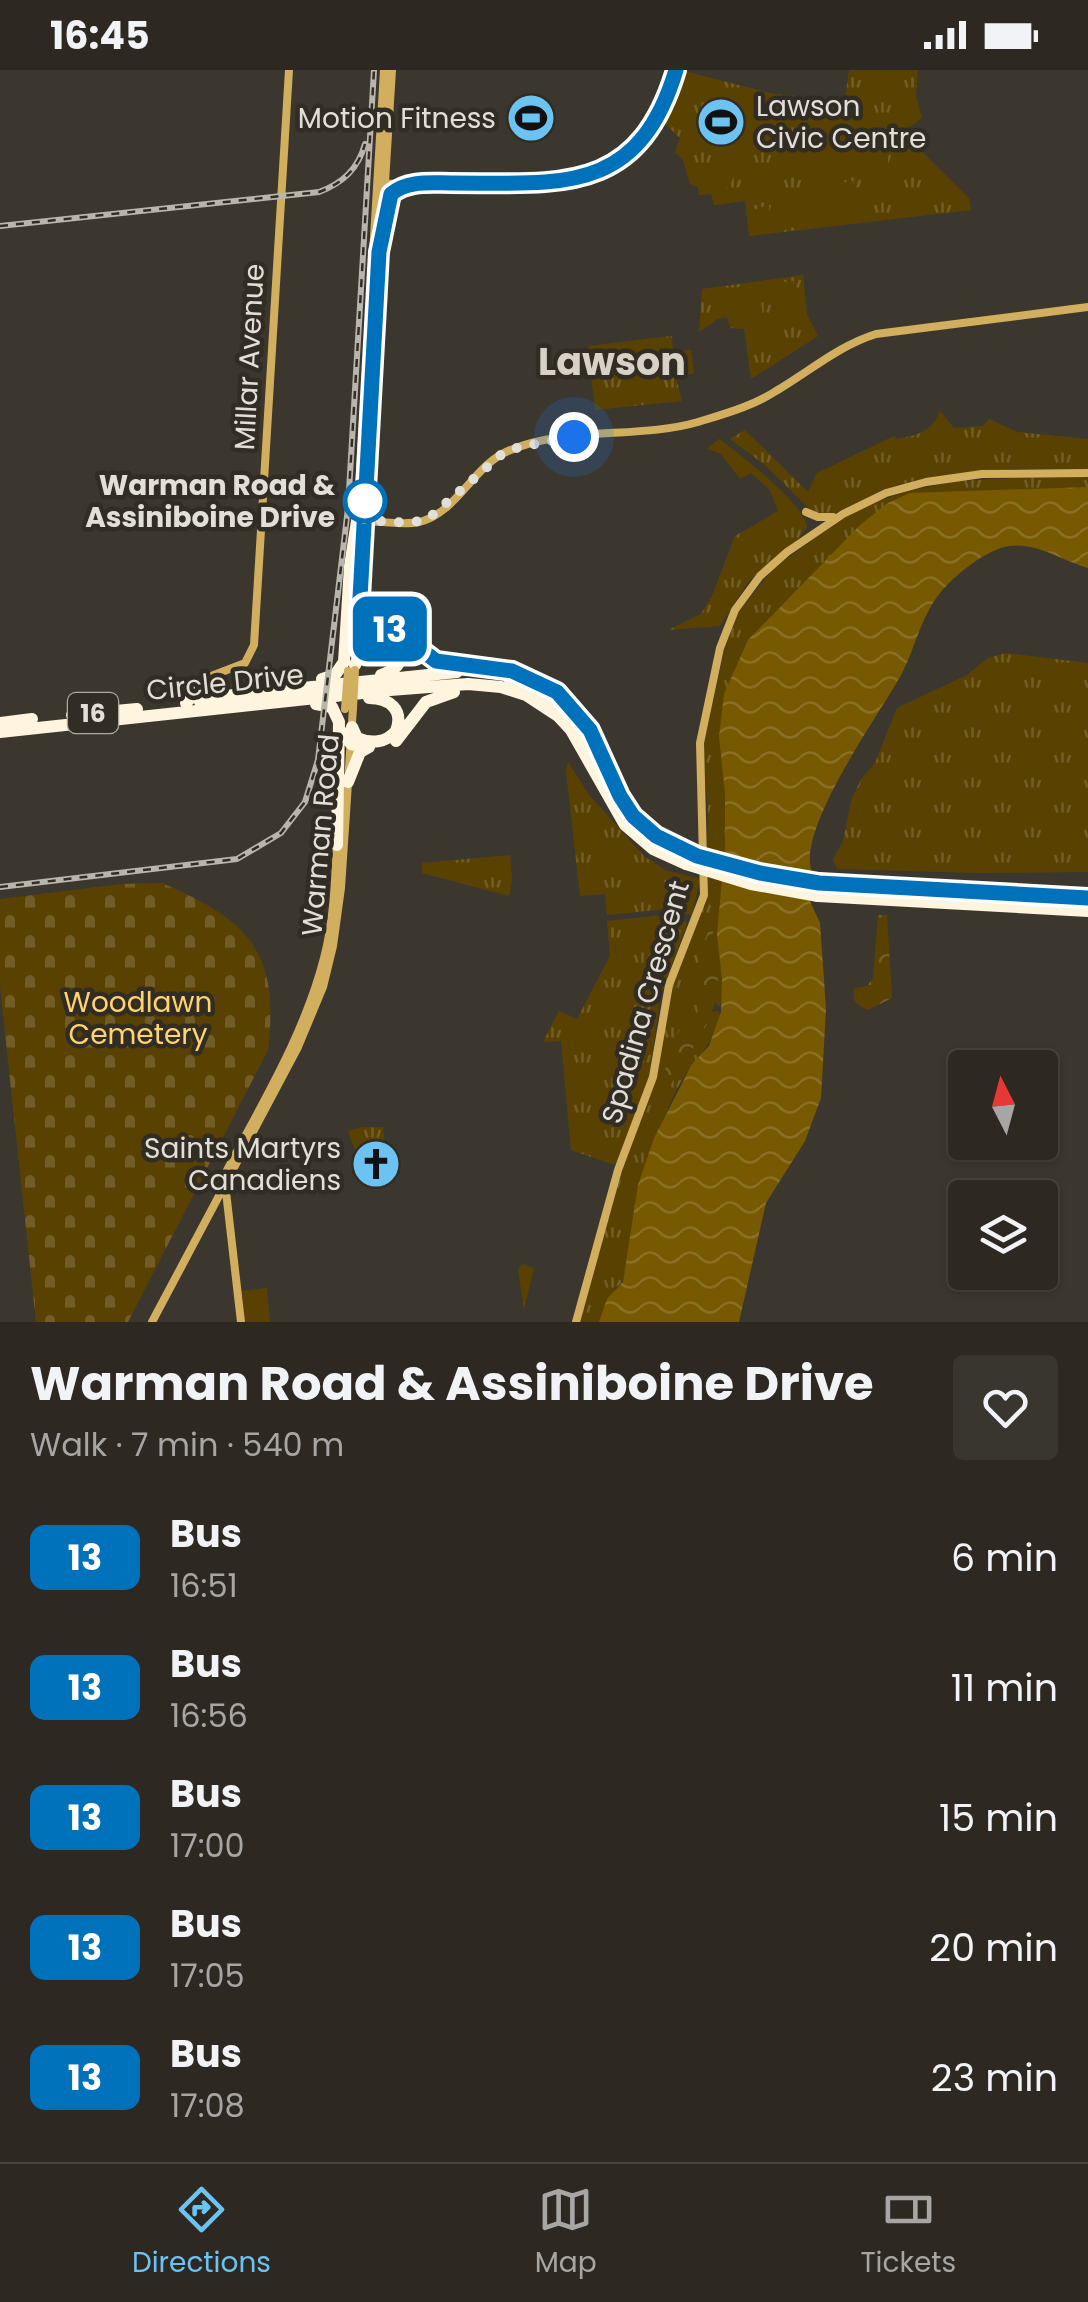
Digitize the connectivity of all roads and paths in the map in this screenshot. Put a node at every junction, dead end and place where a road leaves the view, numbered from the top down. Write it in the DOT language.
graph roads {
  1 [pos="289,70"];
  2 [pos="388,70"];
  3 [pos="676,70"];
  4 [pos="387,149"];
  5 [pos="414,183"];
  6 [pos="381,184"];
  7 [pos="380,235"];
  8 [pos="372,262"];
  9 [pos="375,304"];
  10 [pos="1088,308"];
  11 [pos="1088,474"];
  12 [pos="842,514"];
  13 [pos="360,521"];
  14 [pos="798,544"];
  15 [pos="360,598"];
  16 [pos="388,628"];
  17 [pos="354,635"];
  18 [pos="353,669"];
  19 [pos="539,682"];
  20 [pos="320,685"];
  21 [pos="501,686"];
  22 [pos="251,693"];
  23 [pos="201,701"];
  24 [pos="308,704"];
  25 [pos="232,707"];
  26 [pos="0,723"];
  27 [pos="0,732"];
  28 [pos="349,734"];
  29 [pos="371,747"];
  30 [pos="348,782"];
  31 [pos="620,796"];
  32 [pos="337,846"];
  33 [pos="685,857"];
  34 [pos="819,889"];
  35 [pos="1088,898"];
  36 [pos="1088,914"];
  37 [pos="224,1182"];
  38 [pos="150,1322"];
  39 [pos="241,1322"];
  40 [pos="576,1322"];
  1 -- 23 [label="street, Millar Avenue"];
  2 -- 4 [label="street, Warman Road"];
  2 -- 6 [label="street, Warman Road"];
  3 -- 5 [label="street"];
  4 -- 5 [label="street"];
  4 -- 6 [label="street, Warman Road"];
  5 -- 6 [label="street"];
  5 -- 7 [label="street"];
  6 -- 7 [label="street, Warman Road"];
  6 -- 8 [label="street, Warman Road"];
  7 -- 9 [label="street, Warman Road"];
  8 -- 9 [label="street"];
  8 -- 13 [label="street, Warman Road"];
  9 -- 13 [label="street, Warman Road"];
  10 -- 13 [label="street"];
  11 -- 12 [label="street, Spadina Crescent"];
  12 -- 14 [label="street, Spadina Crescent"];
  12 -- 14 [label="street"];
  13 -- 15 [label="street, Warman Road"];
  13 -- 17 [label="street, Warman Road"];
  13 -- 22 [label="highway"];
  14 -- 40 [label="street, Spadina Crescent"];
  15 -- 16 [label="highway"];
  15 -- 17 [label="street, Warman Road"];
  16 -- 17 [label="highway"];
  16 -- 19 [label="highway"];
  17 -- 18 [label="street, Warman Road"];
  18 -- 20 [label="highway"];
  18 -- 28 [label="street, Warman Road, bridge"];
  19 -- 20 [label="highway"];
  19 -- 31 [label="highway"];
  20 -- 22 [label="highway"];
  21 -- 25 [label="highway, Circle Drive / 16"];
  21 -- 29 [label="highway"];
  21 -- 33 [label="highway, Circle Drive / 16"];
  22 -- 23 [label="highway"];
  23 -- 25 [label="highway, Circle Drive / 16"];
  23 -- 26 [label="highway, Circle Drive / 16"];
  23 -- 27 [label="highway, Circle Drive / 16"];
  23 -- 31 [label="highway, Circle Drive / 16"];
  24 -- 25 [label="highway"];
  24 -- 28 [label="highway"];
  24 -- 32 [label="highway"];
  28 -- 29 [label="highway"];
  28 -- 30 [label="street, Warman Road"];
  28 -- 32 [label="street, Warman Road"];
  29 -- 30 [label="highway"];
  30 -- 37 [label="street, Warman Road"];
  31 -- 33 [label="highway, Circle Drive / 16"];
  32 -- 37 [label="street, Warman Road"];
  33 -- 34 [label="highway, Circle Drive / 16, bridge"];
  34 -- 35 [label="highway, Circle Drive / 16"];
  34 -- 36 [label="highway, Circle Drive / 16"];
  37 -- 38 [label="street, Warman Road"];
  37 -- 39 [label="street"];
}
